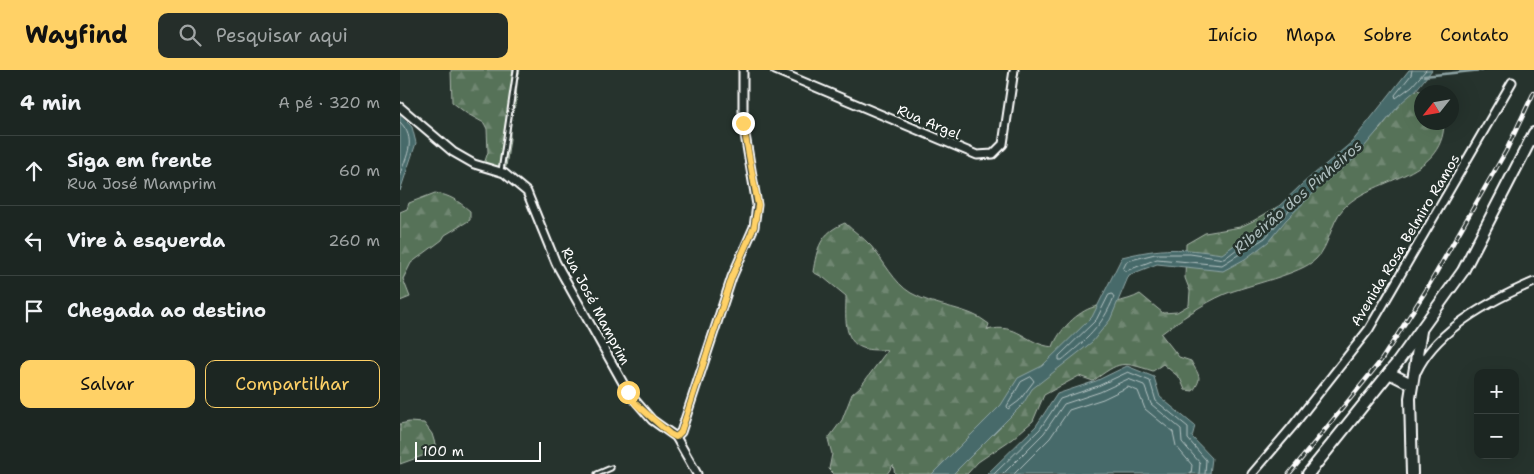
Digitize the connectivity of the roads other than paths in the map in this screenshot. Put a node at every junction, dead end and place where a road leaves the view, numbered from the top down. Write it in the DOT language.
graph roads {
  1 [pos="516,70"];
  2 [pos="743,70"];
  3 [pos="775,70"];
  4 [pos="1014,70"];
  5 [pos="1512,82"];
  6 [pos="400,107"];
  7 [pos="1534,134"];
  8 [pos="501,172"];
  9 [pos="1534,282"];
  10 [pos="1421,331"];
  11 [pos="1389,373"];
  12 [pos="1412,381"];
  13 [pos="676,437"];
  14 [pos="611,468"];
  15 [pos="597,474"];
  16 [pos="697,474"];
  17 [pos="1252,474"];
  18 [pos="1308,474"];
  19 [pos="1412,474"];
  1 -- 8 [label="lane"];
  2 -- 13 [label="street"];
  3 -- 4 [label="street, Rua Argel"];
  5 -- 17 [label="street, Avenida Rosa Belmiro Ramos"];
  6 -- 8 [label="street, Rua José Mamprim"];
  7 -- 10 [label="main road"];
  8 -- 13 [label="street, Rua José Mamprim"];
  9 -- 12 [label="street"];
  10 -- 11 [label="main road"];
  10 -- 12 [label="main road"];
  11 -- 12 [label="main road"];
  11 -- 18 [label="main road"];
  12 -- 19 [label="main road"];
  13 -- 16 [label="street, Rua José Mamprim"];
  14 -- 15 [label="lane"];
}
